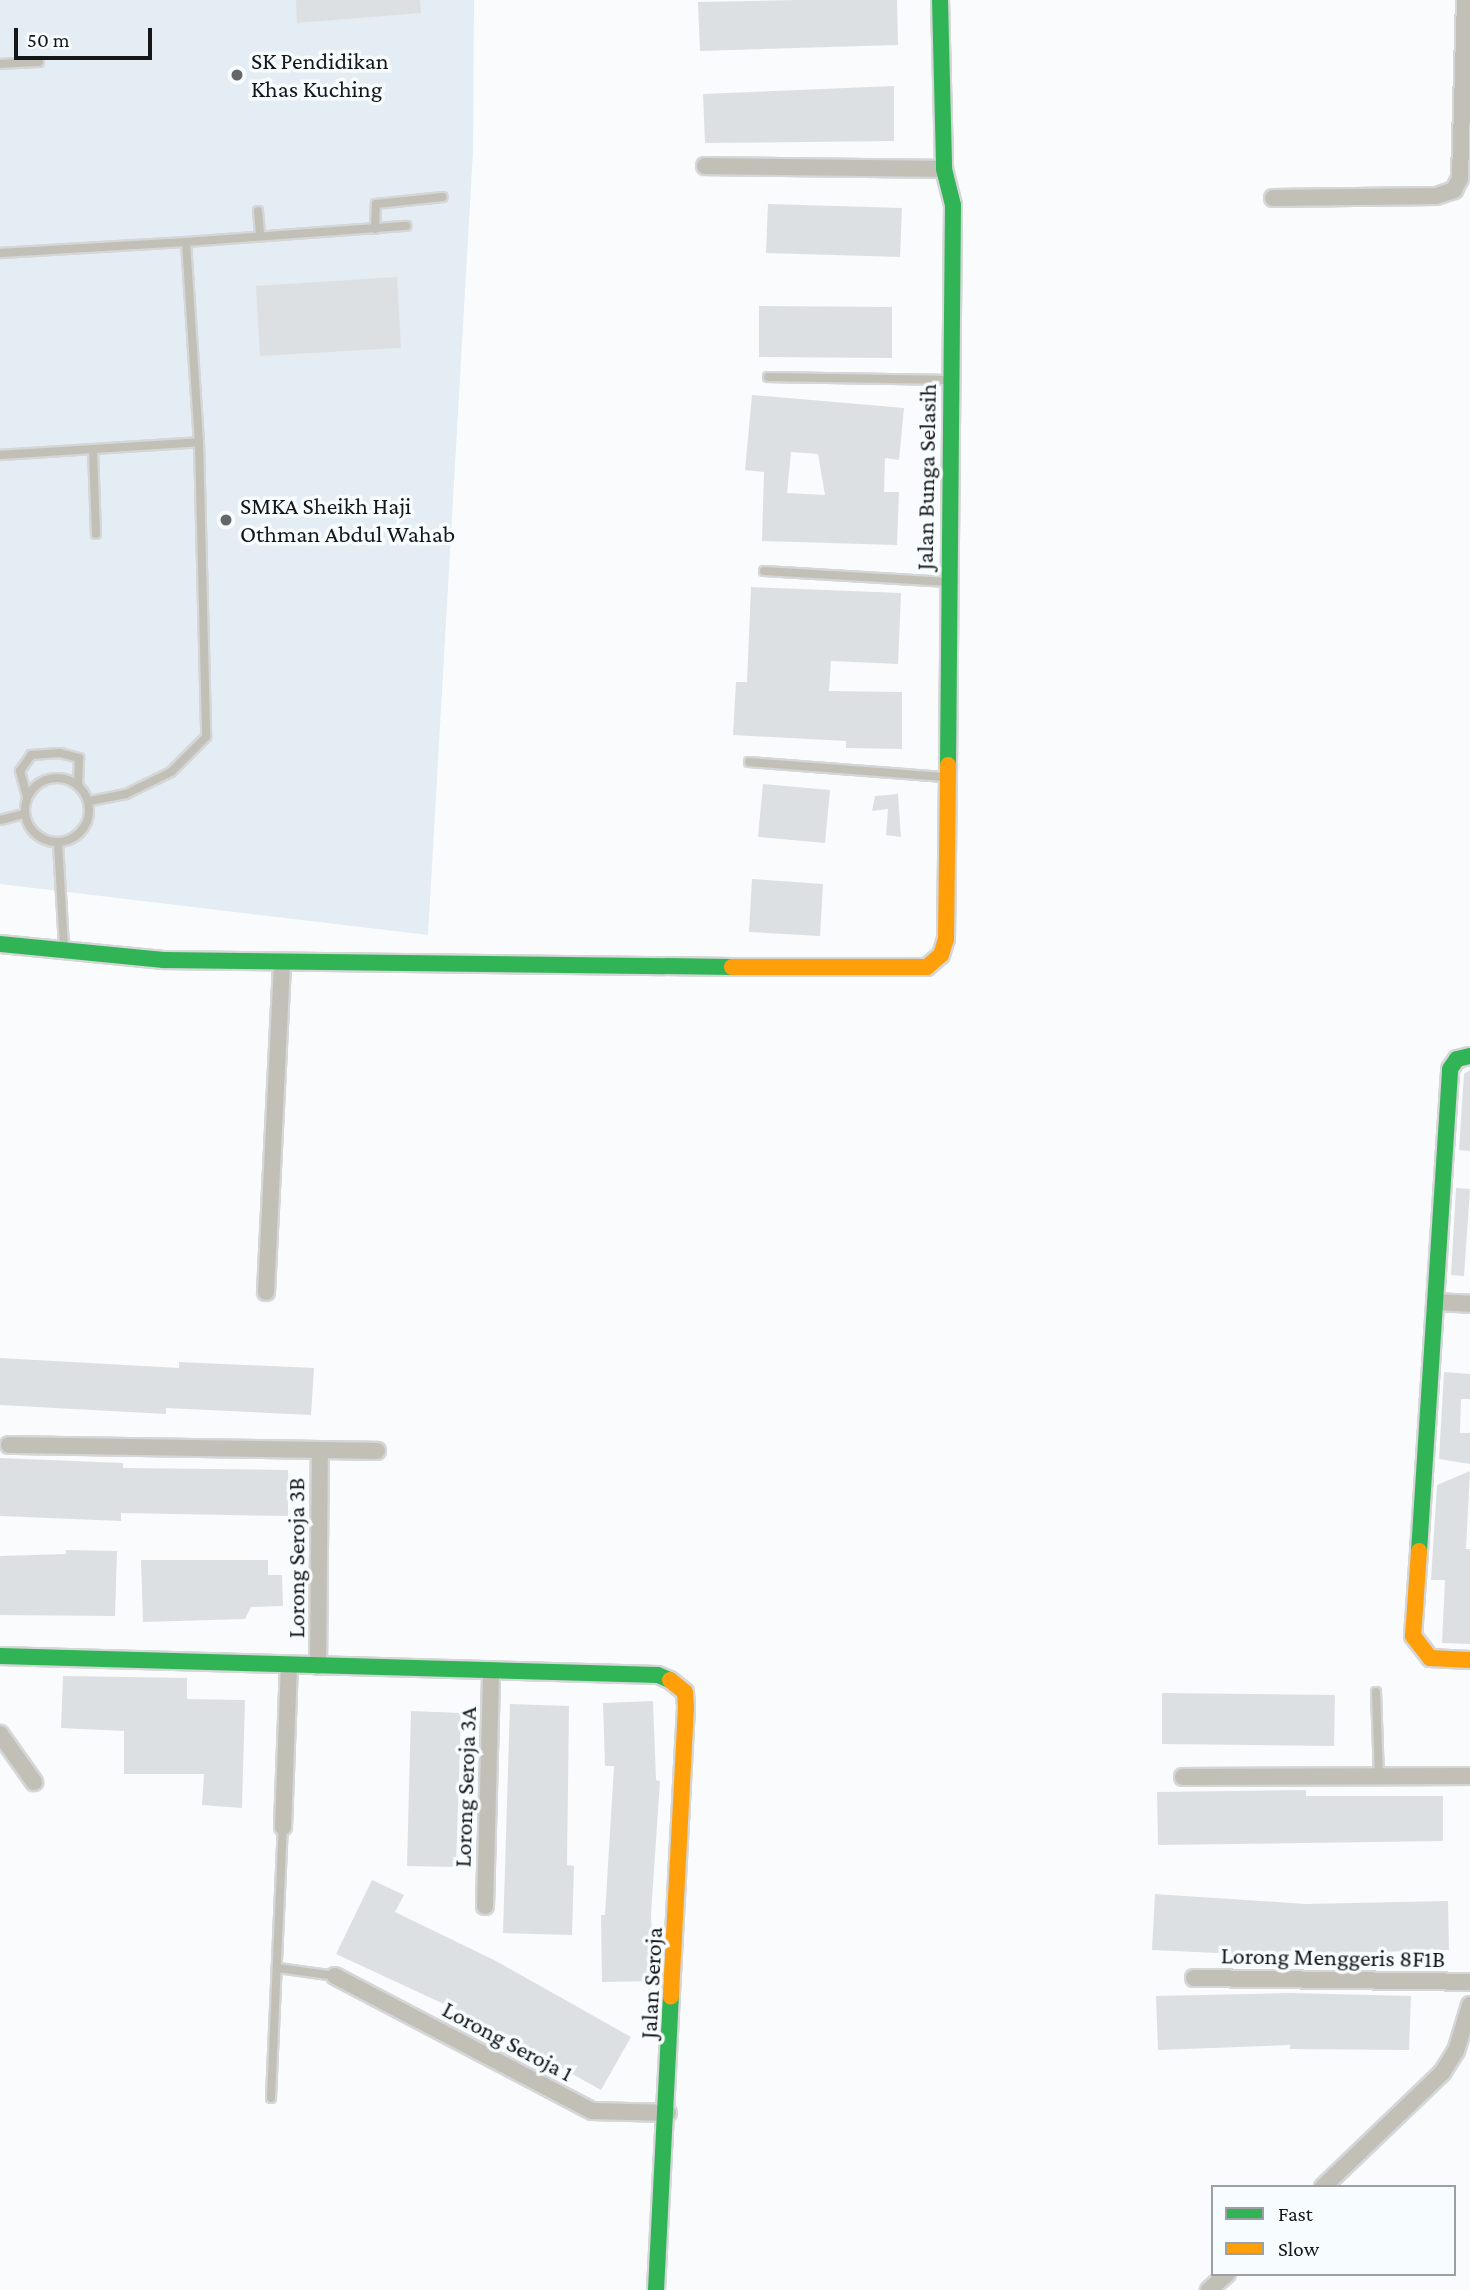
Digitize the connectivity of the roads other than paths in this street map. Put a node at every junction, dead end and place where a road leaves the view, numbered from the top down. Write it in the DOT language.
graph roads {
  1 [pos="940,0"];
  2 [pos="1465,0"];
  3 [pos="39,62"];
  4 [pos="0,64"];
  5 [pos="705,166"];
  6 [pos="944,169"];
  7 [pos="443,197"];
  8 [pos="1273,198"];
  9 [pos="258,211"];
  10 [pos="406,226"];
  11 [pos="375,229"];
  12 [pos="260,235"];
  13 [pos="186,242"];
  14 [pos="0,253"];
  15 [pos="768,377"];
  16 [pos="950,380"];
  17 [pos="199,442"];
  18 [pos="93,449"];
  19 [pos="0,455"];
  20 [pos="96,534"];
  21 [pos="764,571"];
  22 [pos="948,582"];
  23 [pos="749,762"];
  24 [pos="946,777"];
  25 [pos="78,784"];
  26 [pos="27,797"];
  27 [pos="89,801"];
  28 [pos="24,814"];
  29 [pos="0,820"];
  30 [pos="58,843"];
  31 [pos="0,944"];
  32 [pos="65,953"];
  33 [pos="282,964"];
  34 [pos="1470,1056"];
  35 [pos="266,1292"];
  36 [pos="1435,1302"];
  37 [pos="1470,1304"];
  38 [pos="9,1445"];
  39 [pos="320,1450"];
  40 [pos="377,1451"];
  41 [pos="0,1656"];
  42 [pos="1470,1660"];
  43 [pos="289,1665"];
  44 [pos="318,1666"];
  45 [pos="491,1670"];
  46 [pos="1377,1692"];
  47 [pos="0,1734"];
  48 [pos="1379,1776"];
  49 [pos="1470,1776"];
  50 [pos="1183,1777"];
  51 [pos="34,1782"];
  52 [pos="283,1827"];
  53 [pos="485,1906"];
  54 [pos="278,1968"];
  55 [pos="335,1976"];
  56 [pos="1194,1978"];
  57 [pos="1470,1982"];
  58 [pos="1470,2005"];
  59 [pos="271,2098"];
  60 [pos="668,2113"];
  61 [pos="1325,2185"];
  62 [pos="1225,2276"];
  63 [pos="656,2290"];
  64 [pos="1209,2290"];
  1 -- 6 [label="street, Jalan Bunga Selasih"];
  2 -- 8 [label="street"];
  3 -- 4 [label="lane"];
  5 -- 6 [label="street"];
  6 -- 16 [label="street, Jalan Bunga Selasih"];
  7 -- 11 [label="lane"];
  9 -- 12 [label="lane"];
  10 -- 11 [label="lane"];
  11 -- 12 [label="lane"];
  12 -- 13 [label="lane"];
  13 -- 14 [label="lane"];
  13 -- 17 [label="lane"];
  15 -- 16 [label="lane"];
  16 -- 22 [label="street, Jalan Bunga Selasih"];
  17 -- 18 [label="lane"];
  17 -- 27 [label="lane"];
  18 -- 19 [label="lane"];
  18 -- 20 [label="lane"];
  21 -- 22 [label="lane"];
  22 -- 24 [label="street, Jalan Bunga Selasih"];
  23 -- 24 [label="lane"];
  24 -- 33 [label="street, Jalan Bunga Selasih"];
  25 -- 26 [label="lane"];
  25 -- 26 [label="lane"];
  25 -- 27 [label="lane"];
  26 -- 28 [label="lane"];
  27 -- 30 [label="lane"];
  28 -- 29 [label="lane"];
  28 -- 30 [label="lane"];
  30 -- 32 [label="lane"];
  31 -- 32 [label="street"];
  32 -- 33 [label="street"];
  33 -- 35 [label="street"];
  34 -- 36 [label="street"];
  36 -- 37 [label="street"];
  36 -- 42 [label="street"];
  38 -- 39 [label="street"];
  39 -- 40 [label="street"];
  39 -- 44 [label="street, Lorong Seroja 3B"];
  41 -- 43 [label="street"];
  43 -- 44 [label="street"];
  43 -- 52 [label="street"];
  44 -- 45 [label="street"];
  45 -- 53 [label="street, Lorong Seroja 3A"];
  45 -- 60 [label="street, Jalan Seroja"];
  46 -- 48 [label="lane"];
  47 -- 51 [label="street"];
  48 -- 49 [label="street"];
  48 -- 50 [label="street"];
  52 -- 54 [label="lane"];
  54 -- 55 [label="lane"];
  54 -- 59 [label="lane"];
  55 -- 60 [label="street, Lorong Seroja 1"];
  56 -- 57 [label="street, Lorong Menggeris 8F1B"];
  58 -- 61 [label="street"];
  60 -- 63 [label="street, Jalan Seroja"];
  62 -- 64 [label="street"];
}
